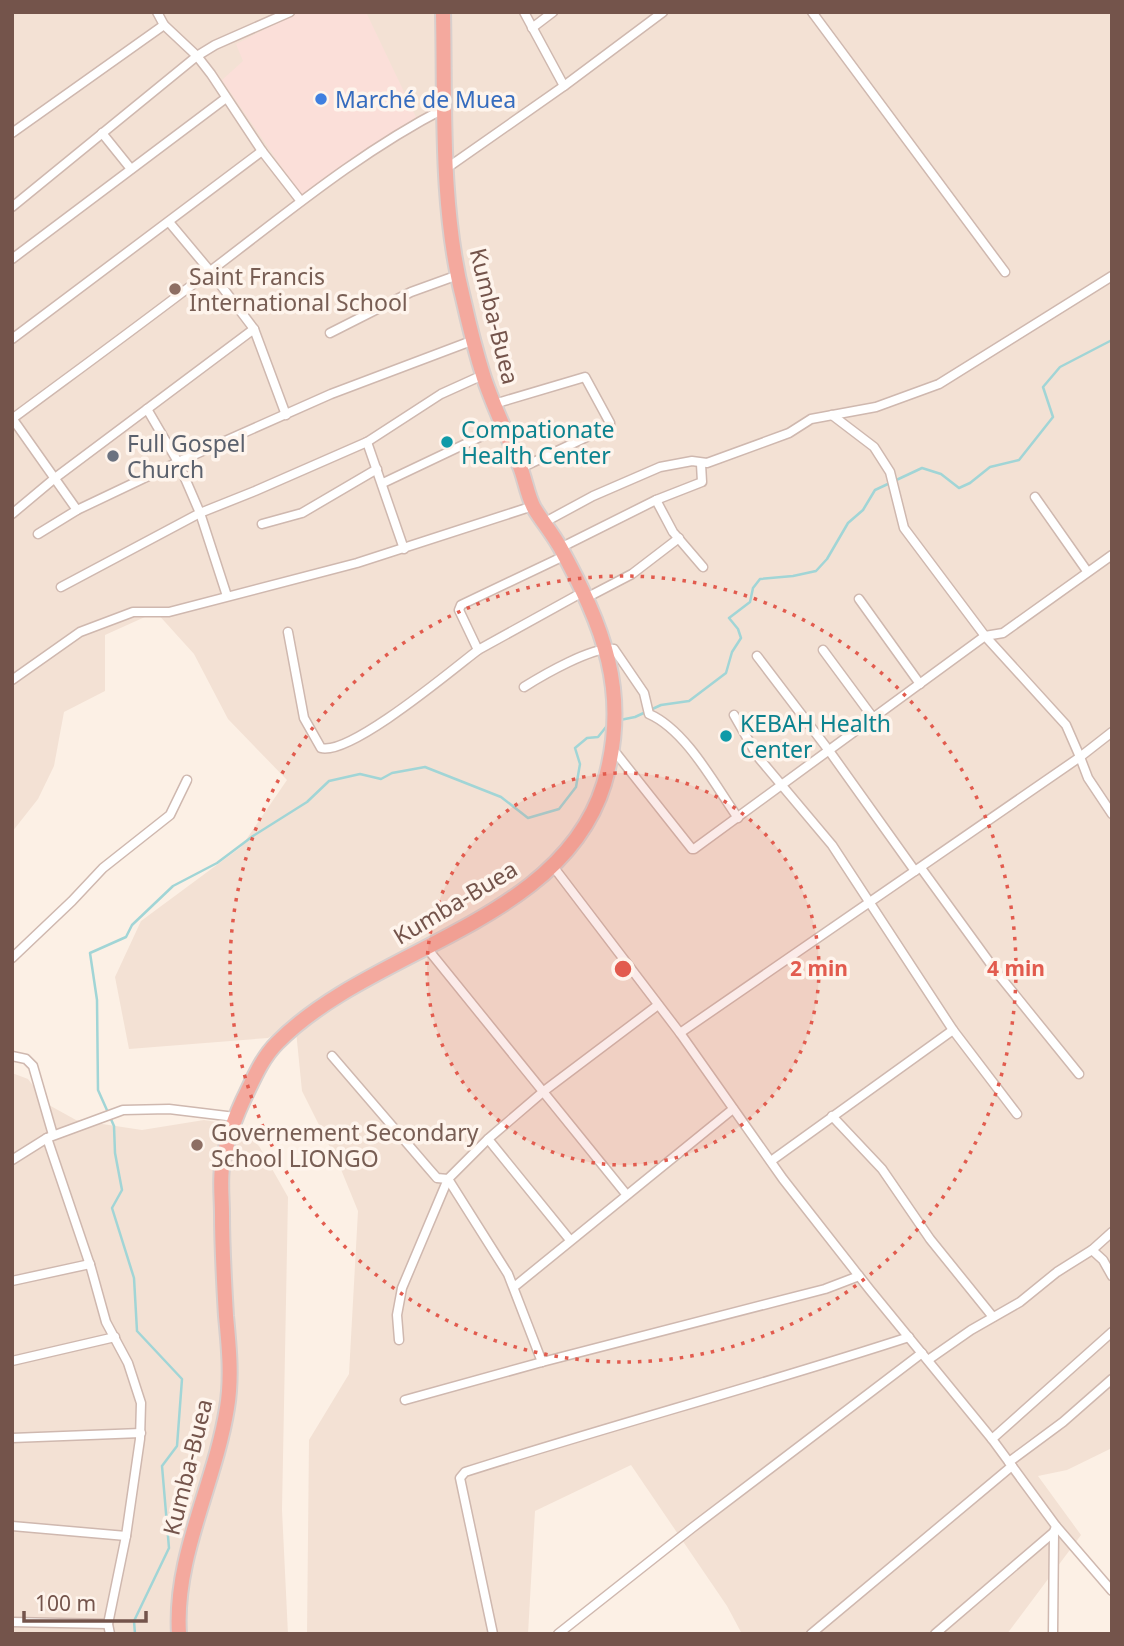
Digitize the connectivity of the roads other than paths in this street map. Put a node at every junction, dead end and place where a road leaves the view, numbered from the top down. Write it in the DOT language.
graph roads {
  1 [pos="157,12"];
  2 [pos="290,12"];
  3 [pos="443,12"];
  4 [pos="524,12"];
  5 [pos="553,12"];
  6 [pos="812,12"];
  7 [pos="659,14"];
  8 [pos="164,25"];
  9 [pos="532,28"];
  10 [pos="197,56"];
  11 [pos="564,86"];
  12 [pos="226,98"];
  13 [pos="446,108"];
  14 [pos="102,132"];
  15 [pos="12,134"];
  16 [pos="262,151"];
  17 [pos="447,168"];
  18 [pos="131,169"];
  19 [pos="300,200"];
  20 [pos="12,207"];
  21 [pos="169,222"];
  22 [pos="12,259"];
  23 [pos="210,271"];
  24 [pos="1005,272"];
  25 [pos="458,275"];
  26 [pos="1112,276"];
  27 [pos="254,329"];
  28 [pos="330,333"];
  29 [pos="12,339"];
  30 [pos="474,340"];
  31 [pos="483,375"];
  32 [pos="494,404"];
  33 [pos="147,409"];
  34 [pos="286,415"];
  35 [pos="832,415"];
  36 [pos="12,418"];
  37 [pos="503,426"];
  38 [pos="367,442"];
  39 [pos="178,462"];
  40 [pos="701,464"];
  41 [pos="521,468"];
  42 [pos="377,469"];
  43 [pos="55,478"];
  44 [pos="383,484"];
  45 [pos="1035,497"];
  46 [pos="656,500"];
  47 [pos="533,506"];
  48 [pos="77,510"];
  49 [pos="200,513"];
  50 [pos="12,514"];
  51 [pos="545,522"];
  52 [pos="262,524"];
  53 [pos="38,534"];
  54 [pos="679,538"];
  55 [pos="404,549"];
  56 [pos="562,552"];
  57 [pos="1112,555"];
  58 [pos="703,568"];
  59 [pos="1087,571"];
  60 [pos="61,587"];
  61 [pos="585,595"];
  62 [pos="227,596"];
  63 [pos="859,599"];
  64 [pos="288,632"];
  65 [pos="985,636"];
  66 [pos="607,648"];
  67 [pos="478,650"];
  68 [pos="823,650"];
  69 [pos="757,656"];
  70 [pos="12,680"];
  71 [pos="920,684"];
  72 [pos="524,687"];
  73 [pos="734,715"];
  74 [pos="874,719"];
  75 [pos="1112,732"];
  76 [pos="612,748"];
  77 [pos="830,752"];
  78 [pos="1080,757"];
  79 [pos="187,779"];
  80 [pos="783,786"];
  81 [pos="1112,814"];
  82 [pos="738,818"];
  83 [pos="552,865"];
  84 [pos="918,869"];
  85 [pos="869,902"];
  86 [pos="426,947"];
  87 [pos="12,958"];
  88 [pos="658,1005"];
  89 [pos="953,1030"];
  90 [pos="680,1033"];
  91 [pos="12,1056"];
  92 [pos="332,1056"];
  93 [pos="1079,1074"];
  94 [pos="544,1091"];
  95 [pos="733,1109"];
  96 [pos="1017,1115"];
  97 [pos="235,1116"];
  98 [pos="832,1116"];
  99 [pos="50,1136"];
  100 [pos="488,1139"];
  101 [pos="12,1160"];
  102 [pos="771,1161"];
  103 [pos="449,1179"];
  104 [pos="626,1194"];
  105 [pos="1112,1231"];
  106 [pos="570,1240"];
  107 [pos="1092,1250"];
  108 [pos="90,1264"];
  109 [pos="859,1276"];
  110 [pos="1112,1276"];
  111 [pos="12,1281"];
  112 [pos="514,1287"];
  113 [pos="993,1317"];
  114 [pos="1112,1332"];
  115 [pos="115,1337"];
  116 [pos="909,1338"];
  117 [pos="399,1340"];
  118 [pos="922,1353"];
  119 [pos="928,1360"];
  120 [pos="12,1361"];
  121 [pos="542,1362"];
  122 [pos="1112,1379"];
  123 [pos="405,1400"];
  124 [pos="141,1433"];
  125 [pos="12,1438"];
  126 [pos="992,1439"];
  127 [pos="1011,1464"];
  128 [pos="12,1526"];
  129 [pos="1055,1529"];
  130 [pos="125,1536"];
  131 [pos="1112,1591"];
  132 [pos="12,1622"];
  133 [pos="108,1624"];
  134 [pos="110,1634"];
  135 [pos="179,1634"];
  136 [pos="493,1634"];
  137 [pos="558,1634"];
  138 [pos="811,1634"];
  139 [pos="935,1634"];
  140 [pos="1053,1634"];
  1 -- 8 [label="street"];
  2 -- 10 [label="street"];
  3 -- 13 [label="highway, Kumba-Buea"];
  4 -- 9 [label="street"];
  5 -- 9 [label="street"];
  6 -- 24 [label="street"];
  7 -- 11 [label="street"];
  8 -- 10 [label="street"];
  8 -- 15 [label="street"];
  9 -- 11 [label="street"];
  10 -- 12 [label="street"];
  10 -- 14 [label="street"];
  11 -- 17 [label="street"];
  12 -- 16 [label="street"];
  12 -- 18 [label="street"];
  13 -- 17 [label="highway, Kumba-Buea"];
  13 -- 19 [label="street"];
  14 -- 18 [label="street"];
  14 -- 20 [label="street"];
  16 -- 19 [label="street"];
  16 -- 21 [label="street"];
  17 -- 25 [label="highway, Kumba-Buea"];
  18 -- 22 [label="street"];
  19 -- 23 [label="street"];
  21 -- 23 [label="street"];
  21 -- 29 [label="street"];
  23 -- 27 [label="street"];
  23 -- 36 [label="street"];
  25 -- 28 [label="street"];
  25 -- 30 [label="highway, Kumba-Buea"];
  26 -- 35 [label="street"];
  27 -- 33 [label="street"];
  27 -- 34 [label="street"];
  30 -- 31 [label="highway, Kumba-Buea"];
  30 -- 34 [label="street"];
  31 -- 32 [label="highway, Kumba-Buea"];
  31 -- 38 [label="street"];
  32 -- 37 [label="highway, Kumba-Buea"];
  32 -- 41 [label="street"];
  33 -- 39 [label="street"];
  33 -- 43 [label="street"];
  34 -- 39 [label="street"];
  35 -- 40 [label="street"];
  35 -- 65 [label="street"];
  36 -- 43 [label="street"];
  37 -- 41 [label="highway, Kumba-Buea"];
  37 -- 44 [label="street"];
  38 -- 42 [label="street"];
  38 -- 49 [label="street"];
  39 -- 48 [label="street"];
  39 -- 49 [label="street"];
  40 -- 46 [label="street"];
  40 -- 51 [label="street"];
  41 -- 47 [label="highway, Kumba-Buea"];
  42 -- 44 [label="street"];
  42 -- 52 [label="street"];
  43 -- 48 [label="street"];
  43 -- 50 [label="street"];
  44 -- 55 [label="street"];
  45 -- 59 [label="street"];
  46 -- 54 [label="street"];
  46 -- 56 [label="street"];
  47 -- 51 [label="highway, Kumba-Buea"];
  47 -- 55 [label="street"];
  48 -- 53 [label="street"];
  49 -- 60 [label="street"];
  49 -- 62 [label="street"];
  51 -- 56 [label="highway, Kumba-Buea"];
  54 -- 58 [label="street"];
  54 -- 61 [label="street"];
  55 -- 62 [label="street"];
  56 -- 61 [label="highway, Kumba-Buea"];
  56 -- 67 [label="street"];
  57 -- 59 [label="street"];
  59 -- 65 [label="street"];
  61 -- 66 [label="highway, Kumba-Buea"];
  61 -- 67 [label="street"];
  62 -- 70 [label="street"];
  63 -- 71 [label="street"];
  64 -- 67 [label="street"];
  65 -- 71 [label="street"];
  65 -- 78 [label="street"];
  66 -- 72 [label="street"];
  66 -- 76 [label="highway, Kumba-Buea"];
  66 -- 82 [label="street"];
  68 -- 74 [label="street"];
  69 -- 77 [label="street"];
  71 -- 74 [label="street"];
  73 -- 80 [label="street"];
  74 -- 77 [label="street"];
  75 -- 78 [label="street"];
  76 -- 82 [label="street"];
  76 -- 83 [label="highway, Kumba-Buea"];
  77 -- 80 [label="street"];
  77 -- 84 [label="street"];
  78 -- 81 [label="street"];
  78 -- 84 [label="street"];
  79 -- 87 [label="street"];
  80 -- 82 [label="street"];
  80 -- 85 [label="street"];
  83 -- 86 [label="highway, Kumba-Buea"];
  83 -- 88 [label="street"];
  84 -- 85 [label="street"];
  84 -- 93 [label="street"];
  85 -- 89 [label="street"];
  85 -- 90 [label="street"];
  86 -- 94 [label="street"];
  86 -- 97 [label="highway, Kumba-Buea"];
  88 -- 90 [label="street"];
  88 -- 94 [label="street"];
  89 -- 96 [label="street"];
  89 -- 98 [label="street"];
  90 -- 95 [label="street"];
  91 -- 99 [label="street"];
  92 -- 103 [label="street"];
  94 -- 100 [label="street"];
  94 -- 104 [label="street"];
  95 -- 102 [label="street"];
  95 -- 104 [label="street"];
  97 -- 99 [label="street"];
  97 -- 135 [label="highway, Kumba-Buea"];
  98 -- 102 [label="street"];
  98 -- 113 [label="street"];
  99 -- 101 [label="street"];
  99 -- 108 [label="street"];
  100 -- 103 [label="street"];
  100 -- 106 [label="street"];
  102 -- 109 [label="street"];
  103 -- 112 [label="street"];
  103 -- 117 [label="street"];
  104 -- 106 [label="street"];
  105 -- 107 [label="street"];
  106 -- 112 [label="street"];
  107 -- 110 [label="street"];
  107 -- 113 [label="street"];
  108 -- 111 [label="street"];
  108 -- 115 [label="street"];
  109 -- 116 [label="street"];
  109 -- 121 [label="street"];
  112 -- 121 [label="street"];
  113 -- 119 [label="street"];
  114 -- 126 [label="street"];
  115 -- 120 [label="street"];
  115 -- 124 [label="street"];
  116 -- 118 [label="street"];
  116 -- 136 [label="street"];
  118 -- 119 [label="street"];
  118 -- 137 [label="street"];
  119 -- 126 [label="street"];
  121 -- 123 [label="street"];
  122 -- 127 [label="street"];
  124 -- 125 [label="street"];
  124 -- 130 [label="street"];
  126 -- 127 [label="street"];
  127 -- 129 [label="street"];
  127 -- 138 [label="street"];
  128 -- 130 [label="street"];
  129 -- 131 [label="street"];
  129 -- 139 [label="street"];
  129 -- 140 [label="street"];
  130 -- 133 [label="street"];
  132 -- 133 [label="street"];
  133 -- 134 [label="street"];
}
